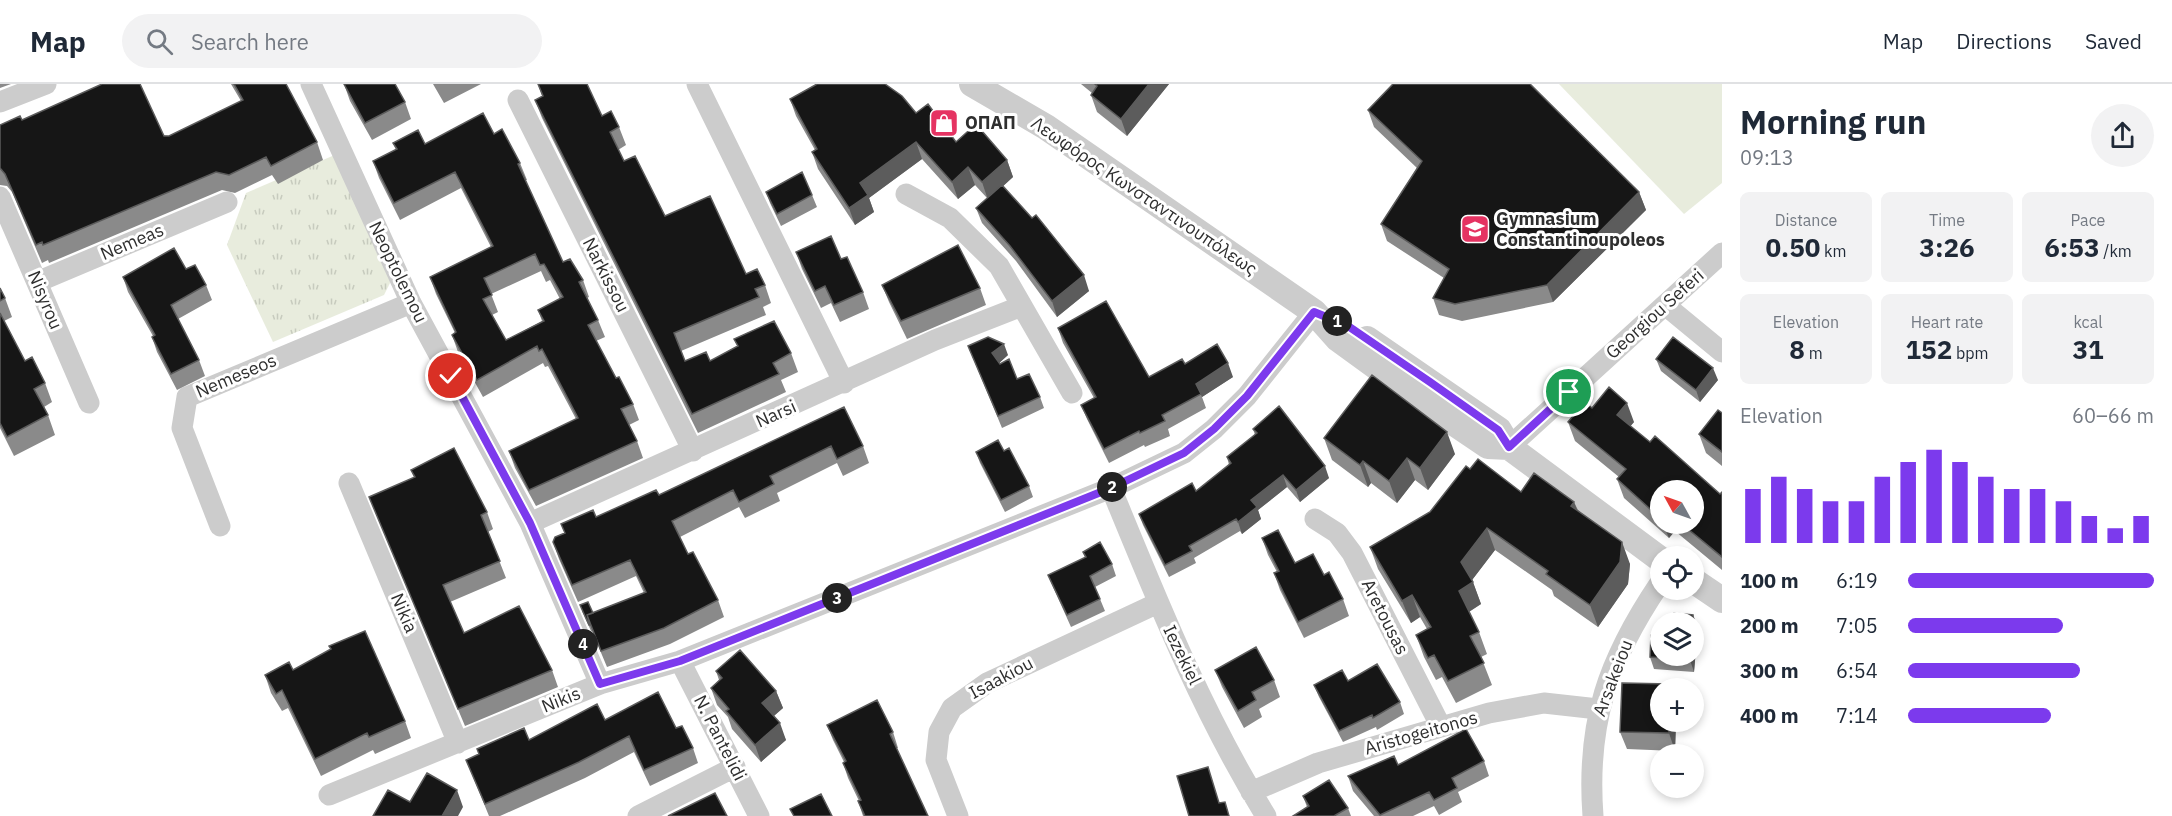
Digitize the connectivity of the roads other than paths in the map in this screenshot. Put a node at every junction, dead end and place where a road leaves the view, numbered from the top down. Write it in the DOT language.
graph roads {
  1 [pos="46,84"];
  2 [pos="311,84"];
  3 [pos="697,84"];
  4 [pos="972,84"];
  5 [pos="518,100"];
  6 [pos="0,102"];
  7 [pos="906,194"];
  8 [pos="0,197"];
  9 [pos="227,202"];
  10 [pos="1722,253"];
  11 [pos="37,282"];
  12 [pos="411,303"];
  13 [pos="1665,305"];
  14 [pos="1022,306"];
  15 [pos="1314,312"];
  16 [pos="1722,352"];
  17 [pos="844,383"];
  18 [pos="1072,393"];
  19 [pos="89,403"];
  20 [pos="1509,447"];
  21 [pos="693,451"];
  22 [pos="349,483"];
  23 [pos="1111,488"];
  24 [pos="1315,519"];
  25 [pos="530,523"];
  26 [pos="220,526"];
  27 [pos="1650,552"];
  28 [pos="1704,588"];
  29 [pos="1650,598"];
  30 [pos="1722,600"];
  31 [pos="1158,603"];
  32 [pos="680,661"];
  33 [pos="600,684"];
  34 [pos="1598,710"];
  35 [pos="1441,727"];
  36 [pos="458,743"];
  37 [pos="735,767"];
  38 [pos="1251,792"];
  39 [pos="329,795"];
  40 [pos="638,816"];
  41 [pos="759,816"];
  42 [pos="958,816"];
  43 [pos="1266,816"];
  44 [pos="1593,816"];
  1 -- 6 [label="street"];
  2 -- 12 [label="street, Neoptolemou"];
  3 -- 17 [label="street"];
  4 -- 15 [label="street, Λεωφόρος Κωνσταντινουπόλεως"];
  5 -- 21 [label="street, Narkissou"];
  7 -- 14 [label="street"];
  8 -- 11 [label="street, Nisyrou"];
  9 -- 11 [label="street, Nemeas"];
  10 -- 13 [label="street, Georgiou Seferi"];
  11 -- 19 [label="street, Nisyrou"];
  12 -- 25 [label="street, Neoptolemou"];
  12 -- 26 [label="street, Nemeseos"];
  13 -- 16 [label="street"];
  13 -- 20 [label="street, Georgiou Seferi"];
  14 -- 17 [label="street, Narsi"];
  14 -- 18 [label="street"];
  15 -- 20 [label="street, Λεωφόρος Κωνσταντινουπόλεως"];
  15 -- 23 [label="street, Nikis"];
  17 -- 21 [label="street, Narsi"];
  20 -- 27 [label="street, Λεωφόρος Κωνσταντινουπόλεως"];
  21 -- 25 [label="street, Narsi"];
  22 -- 36 [label="street, Nikia"];
  23 -- 31 [label="street, Iezekiel"];
  23 -- 32 [label="street, Nikis"];
  24 -- 35 [label="street, Aretousas"];
  25 -- 33 [label="street, Neoptolemou"];
  28 -- 30 [label="street"];
  29 -- 34 [label="street, Arsakeiou"];
  31 -- 38 [label="street, Iezekiel"];
  31 -- 42 [label="street, Isaakiou"];
  32 -- 33 [label="street, Nikis"];
  32 -- 37 [label="street, N. Pantelidi"];
  33 -- 36 [label="street, Nikis"];
  34 -- 35 [label="street, Aristogeitonos"];
  34 -- 44 [label="street, Arsakeiou"];
  35 -- 38 [label="street, Aristogeitonos"];
  36 -- 39 [label="street, Nikis"];
  37 -- 40 [label="street"];
  37 -- 41 [label="street, N. Pantelidi"];
  38 -- 43 [label="street, Iezekiel"];
}
